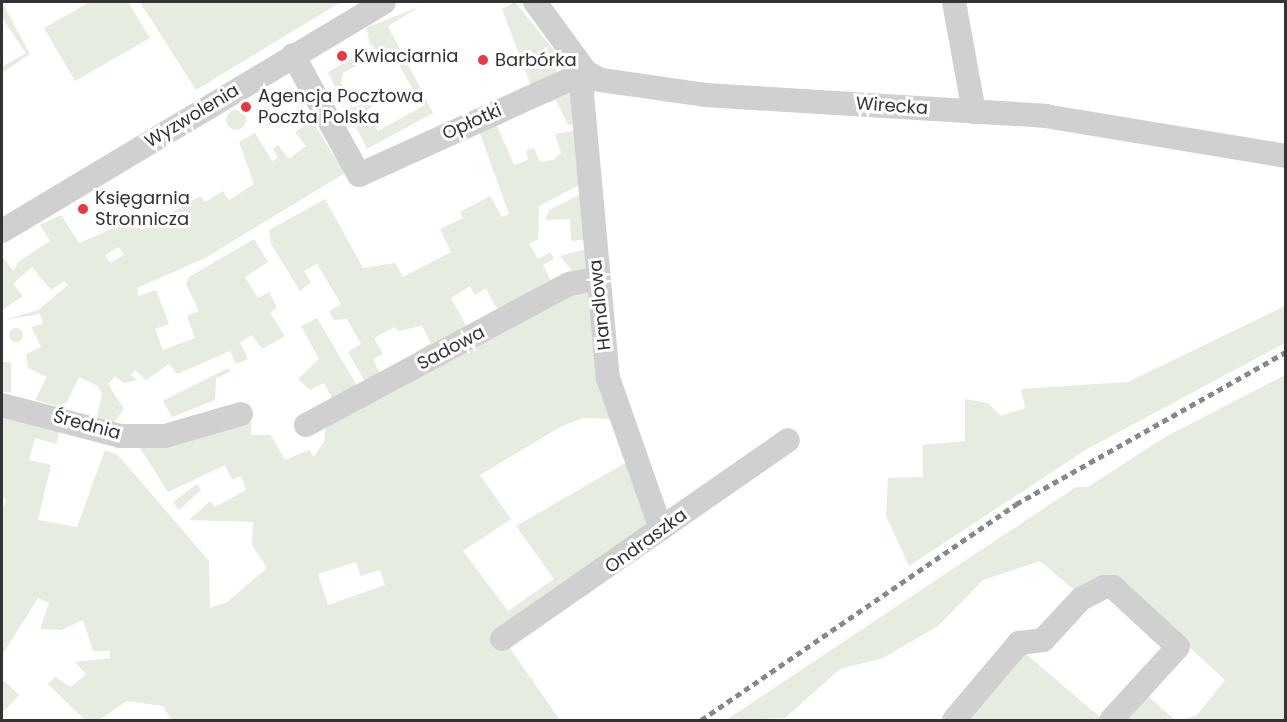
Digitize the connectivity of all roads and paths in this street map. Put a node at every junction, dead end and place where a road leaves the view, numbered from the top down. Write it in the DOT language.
graph roads {
  1 [pos="384,2"];
  2 [pos="535,2"];
  3 [pos="954,2"];
  4 [pos="358,8"];
  5 [pos="293,55"];
  6 [pos="586,72"];
  7 [pos="974,112"];
  8 [pos="1286,156"];
  9 [pos="2,231"];
  10 [pos="597,279"];
  11 [pos="2,405"];
  12 [pos="242,414"];
  13 [pos="306,425"];
  14 [pos="788,440"];
  15 [pos="661,529"];
  16 [pos="502,639"];
  17 [pos="954,720"];
  18 [pos="1111,720"];
  1 -- 4 [label="street, Wyzwolenia"];
  2 -- 6 [label="street"];
  3 -- 7 [label="street"];
  4 -- 5 [label="street, Wyzwolenia"];
  5 -- 6 [label="street, Opłotki"];
  5 -- 9 [label="street, Wyzwolenia"];
  6 -- 7 [label="street, Wirecka"];
  6 -- 10 [label="street, Handlowa"];
  7 -- 8 [label="street, Wirecka"];
  10 -- 13 [label="street, Sadowa"];
  10 -- 15 [label="street, Handlowa"];
  11 -- 12 [label="street, Średnia"];
  14 -- 15 [label="street, Ondraszka"];
  15 -- 16 [label="street, Ondraszka"];
  17 -- 18 [label="street"];
}
